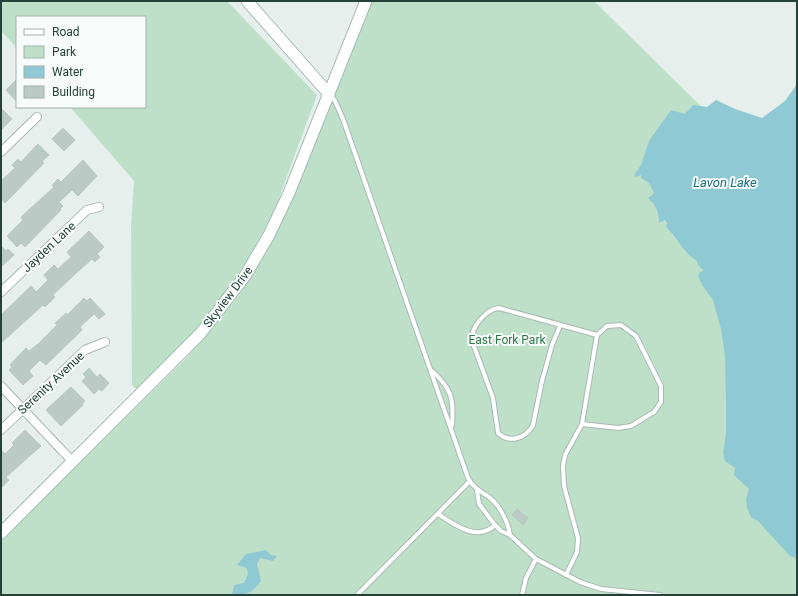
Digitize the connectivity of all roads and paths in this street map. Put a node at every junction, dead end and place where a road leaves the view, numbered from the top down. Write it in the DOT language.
graph roads {
  1 [pos="247,1"];
  2 [pos="366,1"];
  3 [pos="329,94"];
  4 [pos="37,117"];
  5 [pos="1,152"];
  6 [pos="99,207"];
  7 [pos="1,292"];
  8 [pos="560,326"];
  9 [pos="598,334"];
  10 [pos="105,342"];
  11 [pos="431,371"];
  12 [pos="1,386"];
  13 [pos="23,409"];
  14 [pos="582,424"];
  15 [pos="451,427"];
  16 [pos="1,430"];
  17 [pos="73,462"];
  18 [pos="470,481"];
  19 [pos="477,490"];
  20 [pos="438,514"];
  21 [pos="495,525"];
  22 [pos="1,533"];
  23 [pos="510,535"];
  24 [pos="536,559"];
  25 [pos="566,575"];
  26 [pos="357,595"];
  27 [pos="522,595"];
  28 [pos="660,595"];
  1 -- 3 [label="street"];
  2 -- 3 [label="street, Skyview Drive"];
  3 -- 11 [label="lane"];
  3 -- 17 [label="street, Skyview Drive"];
  4 -- 5 [label="street"];
  6 -- 7 [label="street, Jayden Lane"];
  8 -- 8 [label="lane"];
  8 -- 9 [label="lane"];
  9 -- 14 [label="lane"];
  9 -- 14 [label="lane"];
  10 -- 13 [label="street, Serenity Avenue"];
  11 -- 15 [label="lane"];
  11 -- 15 [label="lane"];
  12 -- 13 [label="street"];
  13 -- 16 [label="street, Serenity Avenue"];
  13 -- 17 [label="street"];
  14 -- 25 [label="lane"];
  15 -- 18 [label="lane"];
  17 -- 22 [label="street, Skyview Drive"];
  18 -- 19 [label="lane"];
  18 -- 20 [label="lane"];
  19 -- 21 [label="lane"];
  19 -- 23 [label="lane"];
  20 -- 21 [label="lane"];
  20 -- 26 [label="lane"];
  21 -- 23 [label="lane"];
  23 -- 24 [label="lane"];
  24 -- 25 [label="lane"];
  24 -- 27 [label="lane"];
  25 -- 28 [label="lane"];
}
